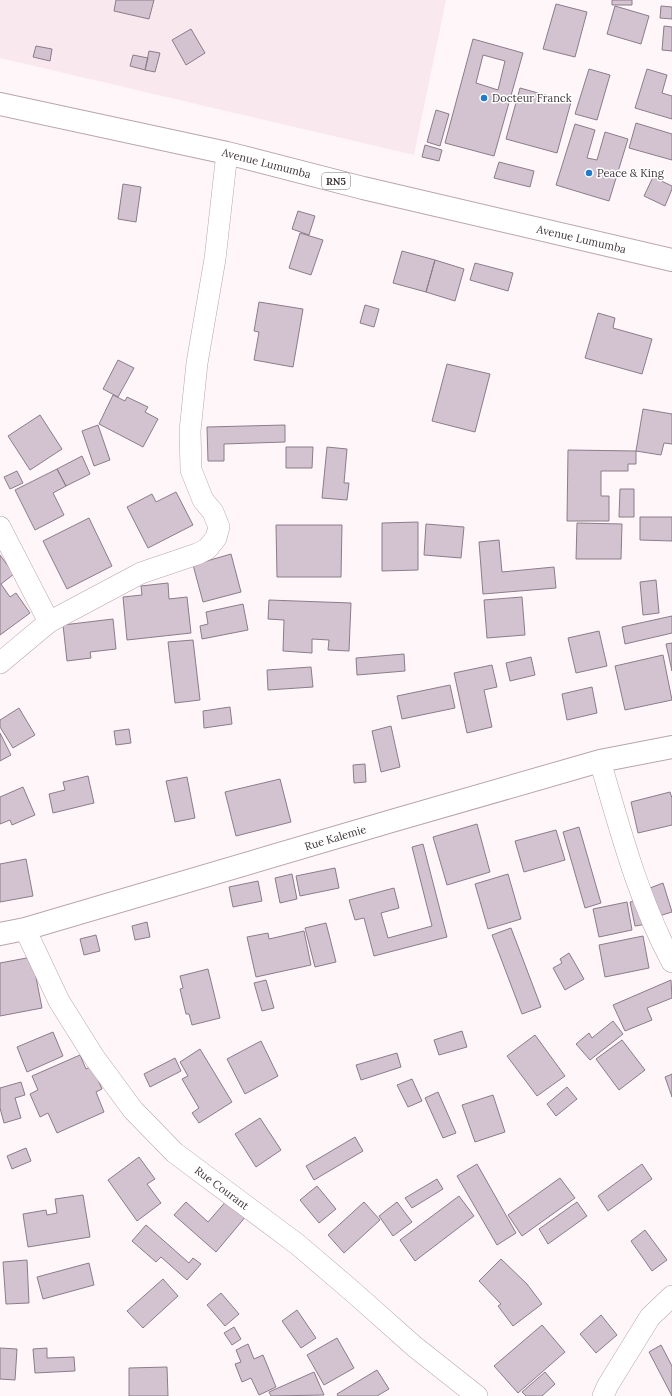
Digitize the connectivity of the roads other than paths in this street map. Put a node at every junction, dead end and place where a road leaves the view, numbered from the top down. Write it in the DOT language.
graph roads {
  1 [pos="0,104"];
  2 [pos="227,154"];
  3 [pos="672,260"];
  4 [pos="0,527"];
  5 [pos="49,622"];
  6 [pos="0,663"];
  7 [pos="672,747"];
  8 [pos="600,761"];
  9 [pos="25,929"];
  10 [pos="0,934"];
  11 [pos="672,962"];
  12 [pos="672,1296"];
  13 [pos="477,1396"];
  14 [pos="603,1396"];
  1 -- 2 [label="main road, Avenue Lumumba / RN5"];
  2 -- 3 [label="main road, Avenue Lumumba / RN5"];
  2 -- 5 [label="street"];
  4 -- 5 [label="street"];
  5 -- 6 [label="street"];
  7 -- 8 [label="main road, Rue Kalemie"];
  8 -- 9 [label="main road, Rue Kalemie"];
  8 -- 11 [label="street"];
  9 -- 10 [label="main road, Rue Kalemie"];
  9 -- 13 [label="street, Rue Courant"];
  12 -- 14 [label="street"];
}
